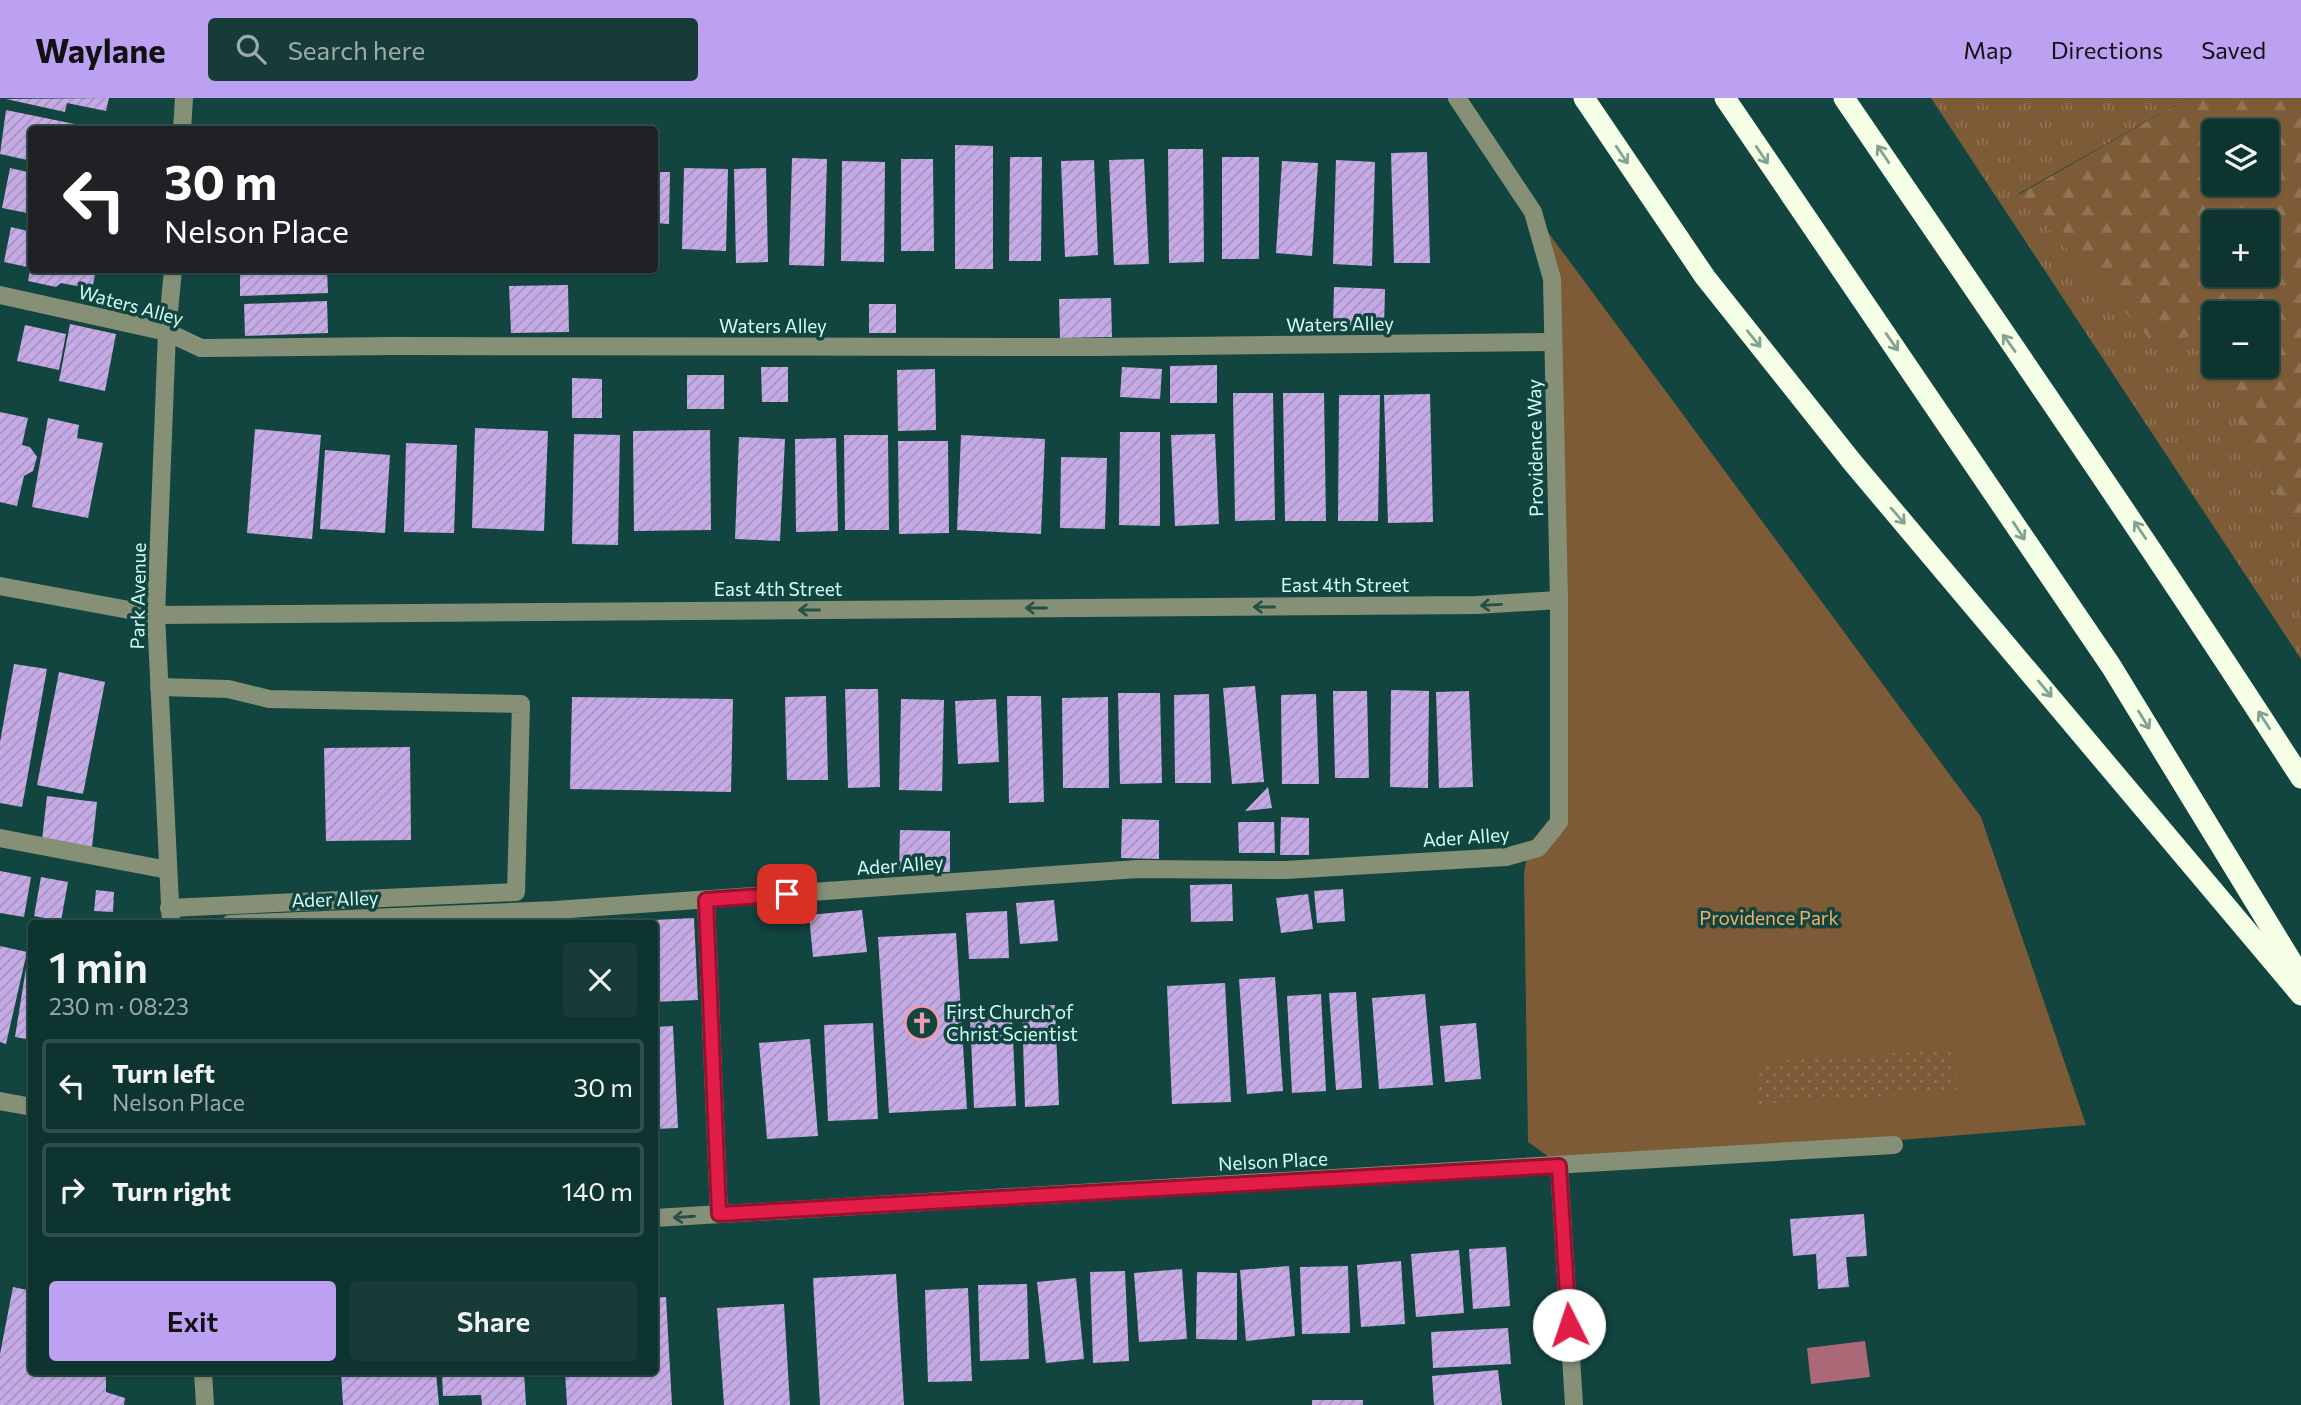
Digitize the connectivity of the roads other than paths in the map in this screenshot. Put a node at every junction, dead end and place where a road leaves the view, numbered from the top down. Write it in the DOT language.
graph roads {
  1 [pos="184,98"];
  2 [pos="1457,98"];
  3 [pos="1584,98"];
  4 [pos="1725,98"];
  5 [pos="1844,98"];
  6 [pos="182,126"];
  7 [pos="173,273"];
  8 [pos="0,295"];
  9 [pos="167,332"];
  10 [pos="1553,342"];
  11 [pos="0,586"];
  12 [pos="1559,600"];
  13 [pos="156,615"];
  14 [pos="159,687"];
  15 [pos="2301,778"];
  16 [pos="1559,822"];
  17 [pos="0,838"];
  18 [pos="169,870"];
  19 [pos="706,900"];
  20 [pos="170,916"];
  21 [pos="323,920"];
  22 [pos="2301,977"];
  23 [pos="2301,995"];
  24 [pos="0,1101"];
  25 [pos="28,1106"];
  26 [pos="1894,1145"];
  27 [pos="1559,1166"];
  28 [pos="719,1214"];
  29 [pos="658,1218"];
  30 [pos="203,1375"];
  31 [pos="205,1405"];
  32 [pos="1574,1405"];
  1 -- 6 [label="street"];
  2 -- 10 [label="street, Providence Way"];
  3 -- 23 [label="highway, one-way"];
  4 -- 22 [label="highway, one-way"];
  15 -- 5 [label="highway, one-way"];
  7 -- 9 [label="street, Park Avenue"];
  8 -- 9 [label="street, Waters Alley"];
  9 -- 10 [label="street, Waters Alley"];
  9 -- 13 [label="street, Park Avenue"];
  10 -- 12 [label="street, Providence Way"];
  11 -- 13 [label="street, East 4th Street"];
  12 -- 13 [label="street, East 4th Street, one-way"];
  12 -- 16 [label="street, Providence Way"];
  13 -- 14 [label="street, Park Avenue"];
  14 -- 18 [label="street, Park Avenue"];
  14 -- 20 [label="street"];
  16 -- 19 [label="street, Ader Alley"];
  17 -- 18 [label="street"];
  18 -- 20 [label="street, Park Avenue"];
  19 -- 21 [label="street, Ader Alley"];
  19 -- 28 [label="street"];
  24 -- 25 [label="street"];
  26 -- 27 [label="street, Nelson Place"];
  27 -- 28 [label="street, Nelson Place"];
  27 -- 32 [label="street"];
  28 -- 29 [label="street, Nelson Place, one-way"];
  30 -- 31 [label="street"];
}
